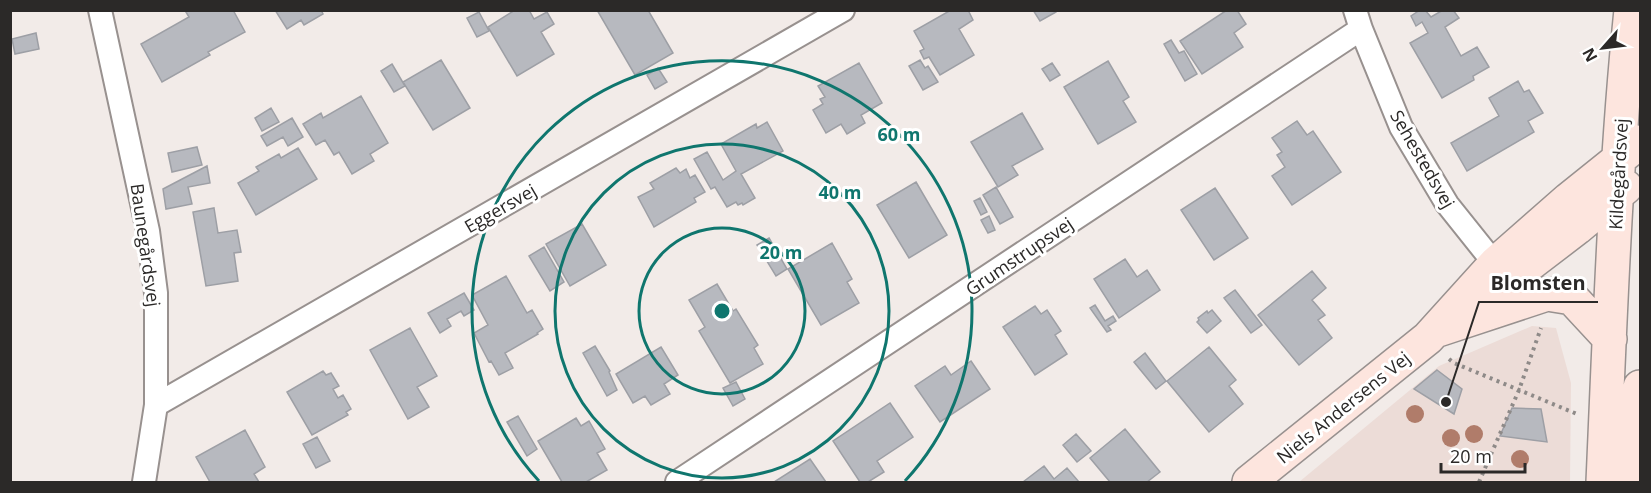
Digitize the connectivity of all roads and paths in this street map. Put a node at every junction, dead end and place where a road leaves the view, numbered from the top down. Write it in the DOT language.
graph roads {
  1 [pos="843,10"];
  2 [pos="1631,10"];
  3 [pos="104,12"];
  4 [pos="1358,20"];
  5 [pos="1629,168"];
  6 [pos="1511,281"];
  7 [pos="1432,335"];
  8 [pos="1610,339"];
  9 [pos="1641,387"];
  10 [pos="156,405"];
  11 [pos="1605,426"];
  12 [pos="144,483"];
  13 [pos="677,483"];
  14 [pos="1248,483"];
  15 [pos="1603,483"];
  16 [pos="1631,483"];
  1 -- 10 [label="street, Eggersvej"];
  2 -- 5 [label="street, Kildegårdsvej"];
  3 -- 10 [label="street, Baunegårdsvej"];
  4 -- 6 [label="street, Sehestedsvej"];
  4 -- 13 [label="street, Grumstrupsvej"];
  5 -- 6 [label="street, Niels Andersens Vej"];
  5 -- 8 [label="street, Kildegårdsvej"];
  6 -- 7 [label="street"];
  6 -- 7 [label="street, Niels Andersens Vej"];
  6 -- 8 [label="street"];
  7 -- 11 [label="path"];
  7 -- 14 [label="street, Niels Andersens Vej"];
  8 -- 11 [label="street, Kildegårdsvej"];
  9 -- 16 [label="street"];
  10 -- 12 [label="street, Baunegårdsvej"];
  11 -- 15 [label="street, Kildegårdsvej"];
}
